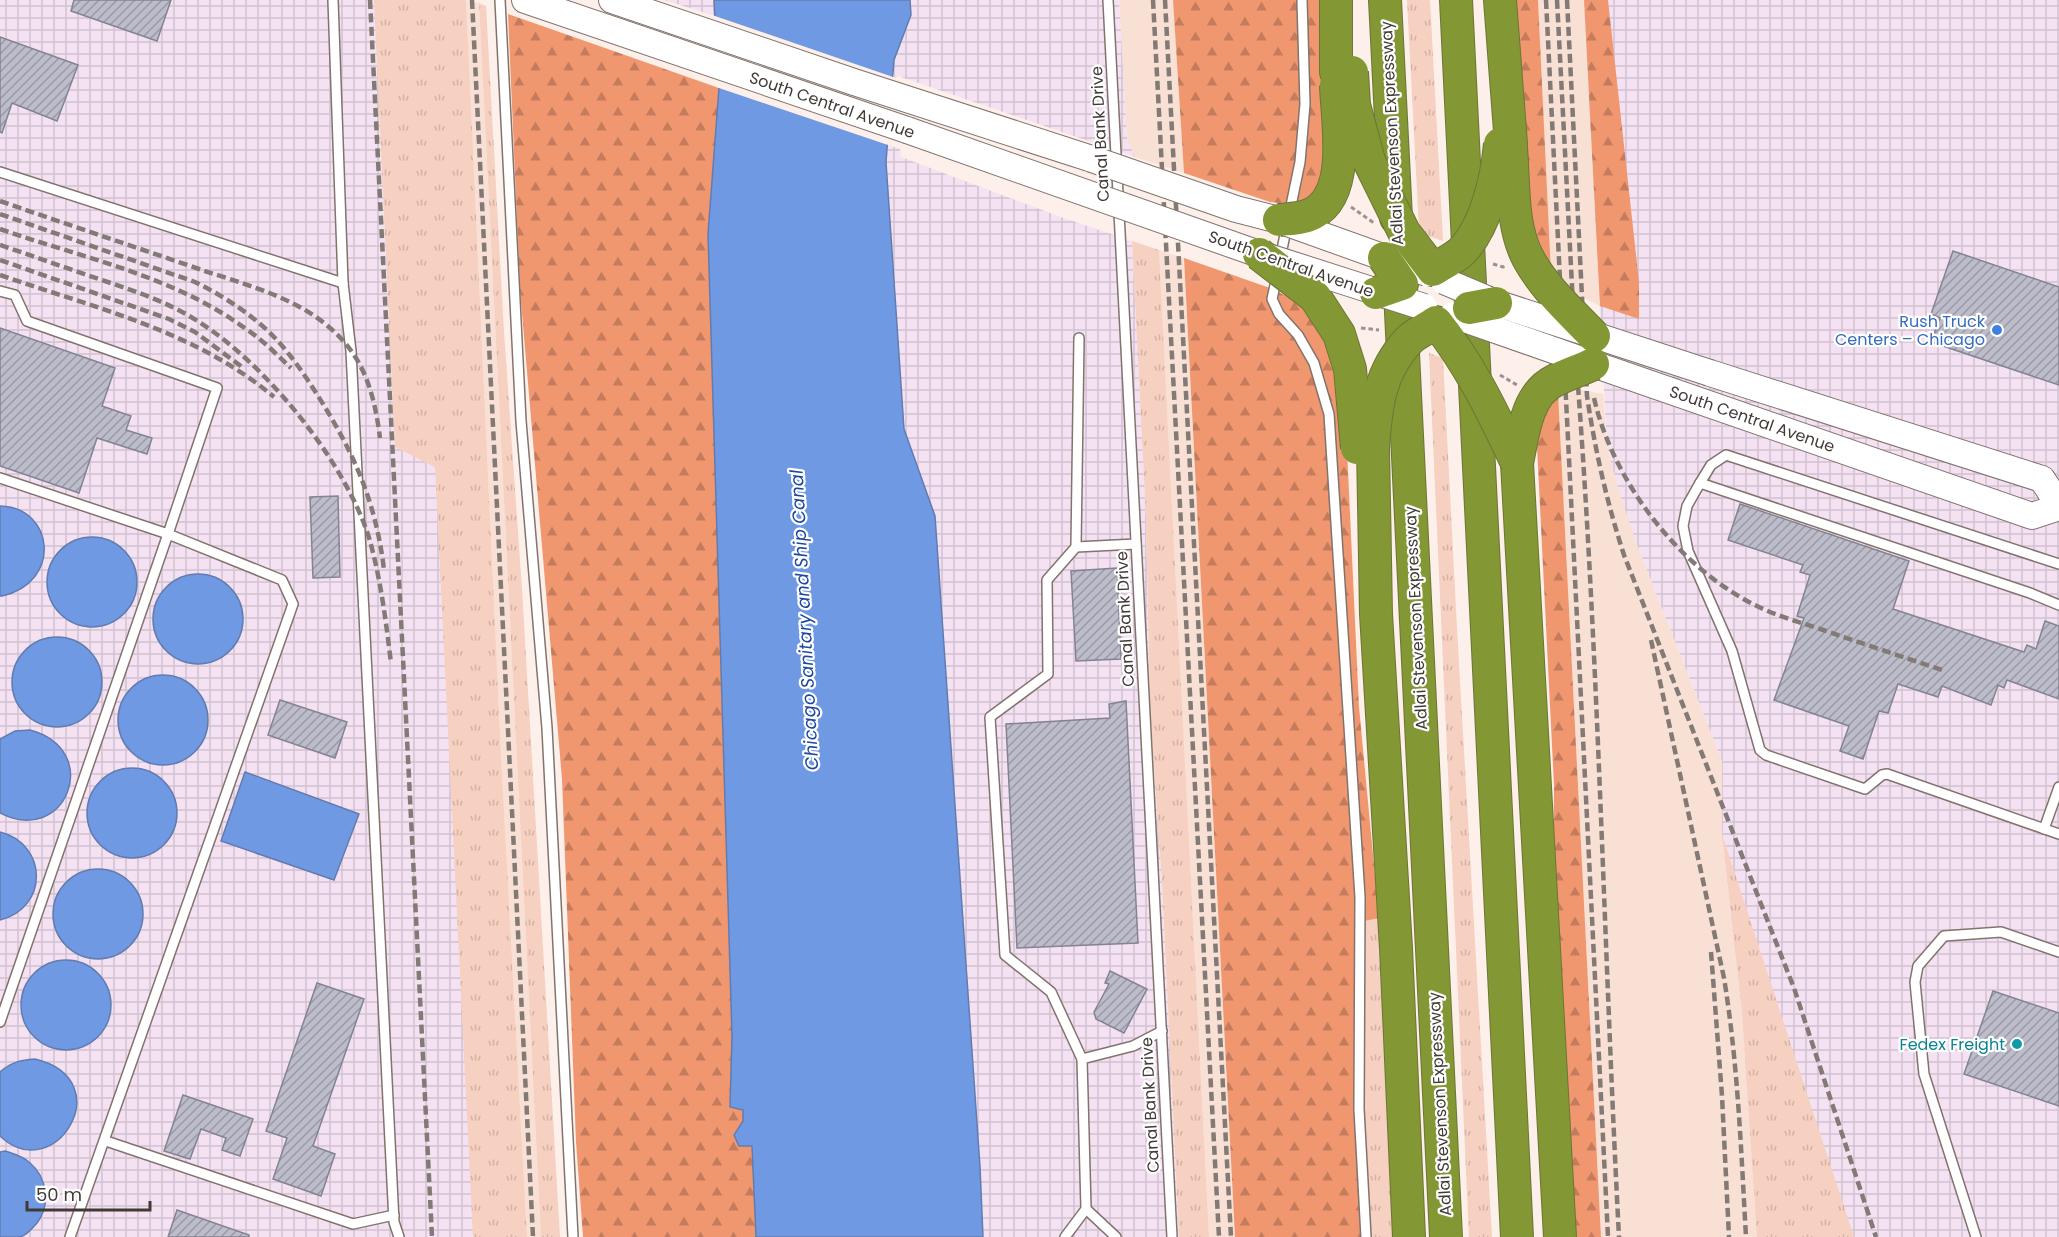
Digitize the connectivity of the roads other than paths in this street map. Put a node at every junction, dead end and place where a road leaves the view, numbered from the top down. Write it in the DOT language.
graph roads {
  1 [pos="333,0"];
  2 [pos="500,0"];
  3 [pos="525,0"];
  4 [pos="612,0"];
  5 [pos="1108,0"];
  6 [pos="1302,0"];
  7 [pos="1336,0"];
  8 [pos="1350,0"];
  9 [pos="1385,0"];
  10 [pos="1456,0"];
  11 [pos="1500,0"];
  12 [pos="1344,72"];
  13 [pos="1506,144"];
  14 [pos="0,172"];
  15 [pos="1279,220"];
  16 [pos="1259,254"];
  17 [pos="1384,258"];
  18 [pos="1416,280"];
  19 [pos="343,283"];
  20 [pos="0,291"];
  21 [pos="1461,314"];
  22 [pos="1079,338"];
  23 [pos="1594,350"];
  24 [pos="1365,448"];
  25 [pos="1517,463"];
  26 [pos="0,478"];
  27 [pos="1700,483"];
  28 [pos="2059,506"];
  29 [pos="168,534"];
  30 [pos="1136,544"];
  31 [pos="1076,547"];
  32 [pos="2059,564"];
  33 [pos="2059,605"];
  34 [pos="2059,787"];
  35 [pos="2044,829"];
  36 [pos="2059,834"];
  37 [pos="2059,952"];
  38 [pos="0,1022"];
  39 [pos="1162,1031"];
  40 [pos="1082,1059"];
  41 [pos="106,1141"];
  42 [pos="1086,1209"];
  43 [pos="394,1215"];
  44 [pos="70,1237"];
  45 [pos="399,1237"];
  46 [pos="573,1237"];
  47 [pos="1065,1237"];
  48 [pos="1116,1237"];
  49 [pos="1172,1237"];
  50 [pos="1366,1237"];
  51 [pos="1409,1237"];
  52 [pos="1446,1237"];
  53 [pos="1517,1237"];
  54 [pos="1560,1237"];
  55 [pos="1976,1237"];
  1 -- 19 [label="lane"];
  2 -- 46 [label="lane"];
  3 -- 16 [label="main road, South Central Avenue, bridge"];
  4 -- 15 [label="main road, South Central Avenue, bridge"];
  5 -- 30 [label="lane, Canal Bank Drive"];
  6 -- 50 [label="lane"];
  7 -- 12 [label="highway"];
  8 -- 12 [label="highway"];
  9 -- 52 [label="highway, Adlai Stevenson Expressway"];
  10 -- 53 [label="highway"];
  11 -- 13 [label="highway"];
  12 -- 15 [label="highway, bridge"];
  12 -- 18 [label="highway, bridge"];
  13 -- 18 [label="highway, bridge"];
  13 -- 23 [label="highway, bridge"];
  14 -- 19 [label="lane"];
  15 -- 17 [label="main road, South Central Avenue, bridge"];
  16 -- 18 [label="main road, South Central Avenue, bridge"];
  16 -- 24 [label="highway, bridge"];
  17 -- 18 [label="highway, bridge"];
  18 -- 21 [label="highway, bridge"];
  18 -- 21 [label="highway"];
  19 -- 43 [label="lane"];
  20 -- 29 [label="lane"];
  21 -- 23 [label="main road, South Central Avenue, bridge"];
  21 -- 24 [label="highway, bridge"];
  21 -- 25 [label="highway, bridge"];
  22 -- 31 [label="lane"];
  23 -- 25 [label="highway, bridge"];
  23 -- 28 [label="main road, South Central Avenue"];
  23 -- 28 [label="main road, South Central Avenue, bridge"];
  24 -- 51 [label="highway"];
  25 -- 54 [label="highway"];
  26 -- 29 [label="lane"];
  27 -- 32 [label="lane"];
  27 -- 33 [label="lane"];
  27 -- 35 [label="lane"];
  29 -- 38 [label="lane"];
  29 -- 41 [label="lane"];
  30 -- 31 [label="lane"];
  30 -- 39 [label="lane, Canal Bank Drive"];
  31 -- 40 [label="lane"];
  34 -- 35 [label="lane"];
  35 -- 36 [label="lane"];
  37 -- 55 [label="lane"];
  39 -- 40 [label="lane"];
  39 -- 49 [label="lane, Canal Bank Drive"];
  40 -- 42 [label="lane"];
  41 -- 43 [label="lane"];
  41 -- 44 [label="lane"];
  42 -- 47 [label="lane"];
  42 -- 48 [label="lane"];
  43 -- 45 [label="lane"];
}
